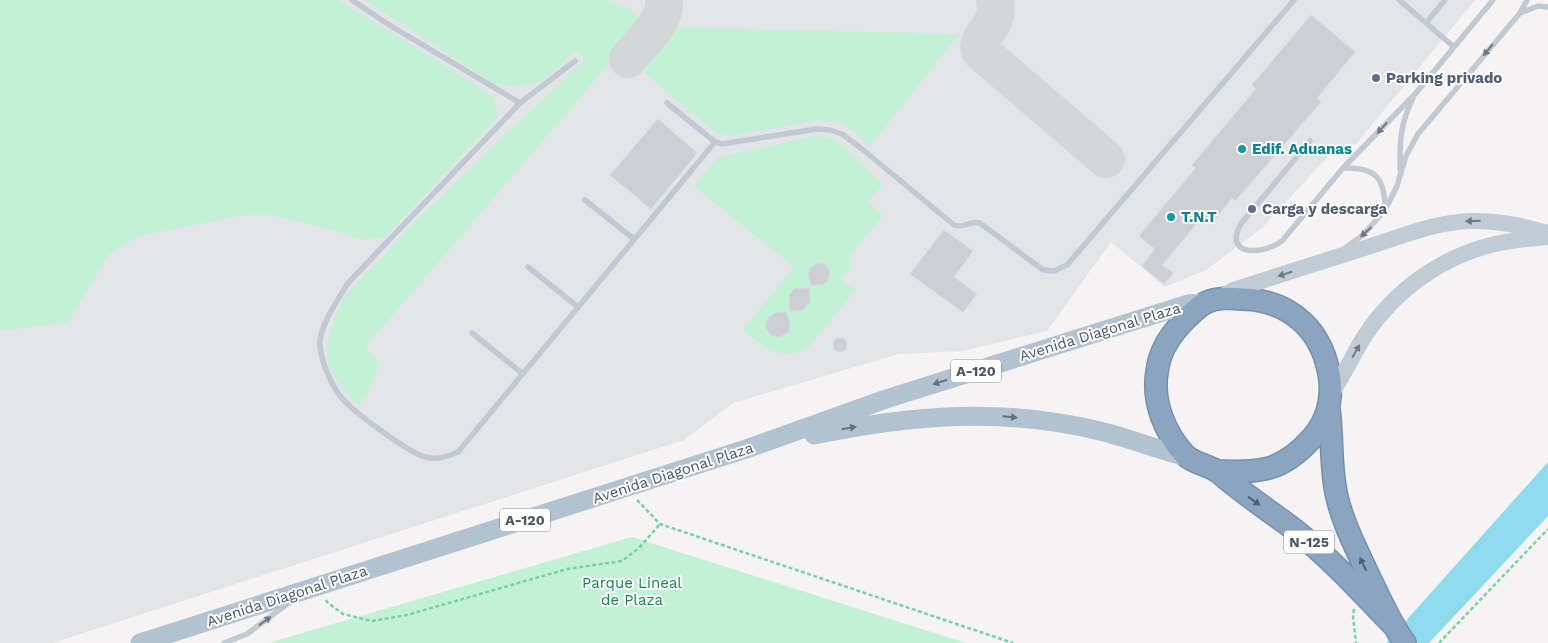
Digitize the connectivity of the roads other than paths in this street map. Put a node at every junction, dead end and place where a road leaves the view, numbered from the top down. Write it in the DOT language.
graph roads {
  1 [pos="352,0"];
  2 [pos="1294,0"];
  3 [pos="1399,0"];
  4 [pos="1445,0"];
  5 [pos="1493,0"];
  6 [pos="1527,0"];
  7 [pos="1548,7"];
  8 [pos="1520,12"];
  9 [pos="1426,23"];
  10 [pos="1454,47"];
  11 [pos="575,61"];
  12 [pos="1416,93"];
  13 [pos="667,103"];
  14 [pos="520,104"];
  15 [pos="1310,141"];
  16 [pos="715,142"];
  17 [pos="1343,168"];
  18 [pos="1400,176"];
  19 [pos="585,200"];
  20 [pos="1385,210"];
  21 [pos="1548,235"];
  22 [pos="634,239"];
  23 [pos="1331,258"];
  24 [pos="528,267"];
  25 [pos="1212,301"];
  26 [pos="578,307"];
  27 [pos="472,333"];
  28 [pos="523,374"];
  29 [pos="1330,401"];
  30 [pos="749,448"];
  31 [pos="1187,457"];
  32 [pos="1216,471"];
  33 [pos="301,590"];
  34 [pos="1392,624"];
  35 [pos="140,643"];
  36 [pos="224,643"];
  37 [pos="1404,643"];
  1 -- 14 [label="lane"];
  2 -- 16 [label="lane"];
  3 -- 9 [label="lane"];
  4 -- 9 [label="lane"];
  5 -- 10 [label="lane"];
  6 -- 8 [label="lane"];
  7 -- 8 [label="lane"];
  8 -- 18 [label="lane, one-way"];
  9 -- 10 [label="lane"];
  10 -- 12 [label="lane"];
  11 -- 14 [label="lane"];
  12 -- 17 [label="lane, one-way"];
  12 -- 18 [label="lane"];
  13 -- 16 [label="lane"];
  14 -- 28 [label="lane"];
  15 -- 17 [label="lane"];
  16 -- 22 [label="lane"];
  17 -- 20 [label="lane"];
  18 -- 20 [label="lane"];
  19 -- 22 [label="lane"];
  20 -- 23 [label="lane, one-way"];
  21 -- 23 [label="street, one-way"];
  29 -- 21 [label="street, one-way"];
  22 -- 26 [label="lane"];
  23 -- 25 [label="street, one-way"];
  24 -- 26 [label="lane"];
  25 -- 29 [label="highway"];
  25 -- 30 [label="main road, Avenida Diagonal Plaza / A-120, one-way"];
  25 -- 31 [label="highway"];
  26 -- 28 [label="lane"];
  27 -- 28 [label="lane"];
  29 -- 32 [label="highway"];
  34 -- 29 [label="highway, N-125, one-way"];
  30 -- 31 [label="main road, A-120, one-way"];
  30 -- 33 [label="main road, Avenida Diagonal Plaza / A-120"];
  31 -- 32 [label="highway"];
  32 -- 34 [label="highway, N-125, one-way"];
  33 -- 35 [label="main road, Avenida Diagonal Plaza / A-120"];
  36 -- 33 [label="lane, one-way"];
  34 -- 37 [label="highway, N-125"];
}
